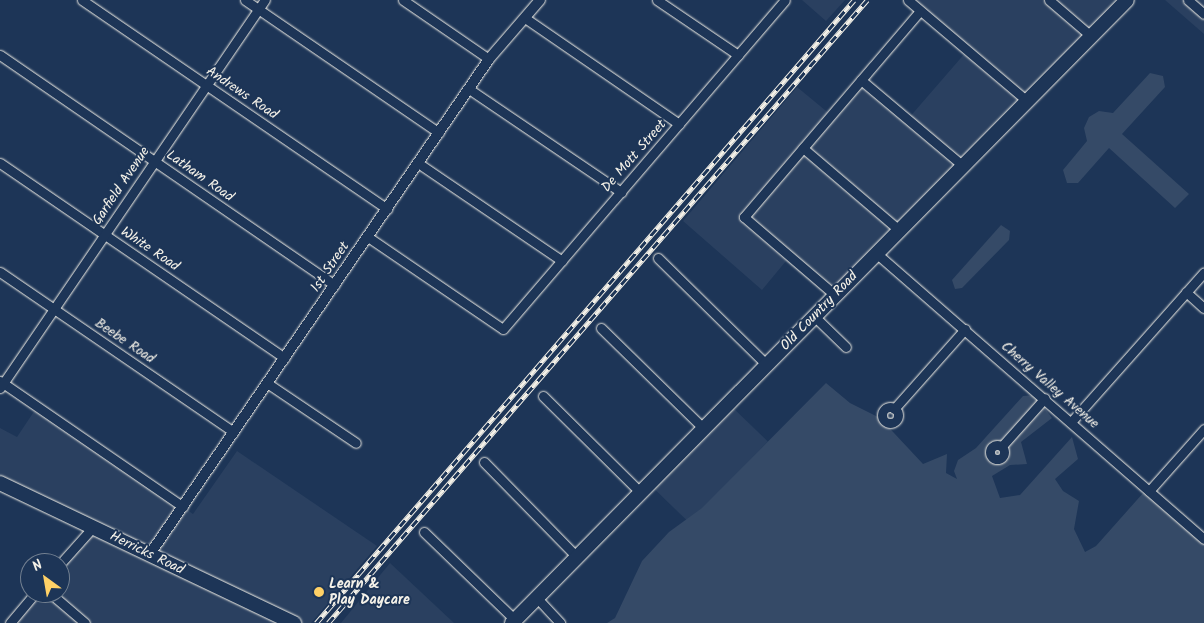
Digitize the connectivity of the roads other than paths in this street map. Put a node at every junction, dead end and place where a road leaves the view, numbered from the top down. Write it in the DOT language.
graph roads {
  1 [pos="82,0"];
  2 [pos="245,0"];
  3 [pos="265,0"];
  4 [pos="403,0"];
  5 [pos="540,0"];
  6 [pos="657,0"];
  7 [pos="785,0"];
  8 [pos="908,0"];
  9 [pos="1049,0"];
  10 [pos="1127,0"];
  11 [pos="1188,0"];
  12 [pos="259,10"];
  13 [pos="920,11"];
  14 [pos="1204,14"];
  15 [pos="525,18"];
  16 [pos="1091,36"];
  17 [pos="0,55"];
  18 [pos="738,55"];
  19 [pos="489,59"];
  20 [pos="862,80"];
  21 [pos="207,86"];
  22 [pos="469,89"];
  23 [pos="1027,101"];
  24 [pos="679,124"];
  25 [pos="439,133"];
  26 [pos="803,148"];
  27 [pos="155,161"];
  28 [pos="0,163"];
  29 [pos="418,163"];
  30 [pos="963,166"];
  31 [pos="621,192"];
  32 [pos="387,209"];
  33 [pos="899,230"];
  34 [pos="105,235"];
  35 [pos="368,237"];
  36 [pos="876,252"];
  37 [pos="658,258"];
  38 [pos="562,261"];
  39 [pos="0,272"];
  40 [pos="1204,272"];
  41 [pos="335,285"];
  42 [pos="1186,292"];
  43 [pos="835,295"];
  44 [pos="1204,308"];
  45 [pos="54,309"];
  46 [pos="815,317"];
  47 [pos="601,328"];
  48 [pos="965,329"];
  49 [pos="846,347"];
  50 [pos="285,358"];
  51 [pos="767,365"];
  52 [pos="267,383"];
  53 [pos="1,384"];
  54 [pos="543,396"];
  55 [pos="1045,398"];
  56 [pos="894,409"];
  57 [pos="1071,422"];
  58 [pos="704,429"];
  59 [pos="1204,429"];
  60 [pos="234,432"];
  61 [pos="356,443"];
  62 [pos="1002,446"];
  63 [pos="484,462"];
  64 [pos="2,486"];
  65 [pos="1149,491"];
  66 [pos="641,493"];
  67 [pos="183,507"];
  68 [pos="94,527"];
  69 [pos="424,532"];
  70 [pos="1204,539"];
  71 [pos="70,553"];
  72 [pos="150,554"];
  73 [pos="577,557"];
  74 [pos="537,598"];
  75 [pos="27,603"];
  76 [pos="62,603"];
  77 [pos="513,622"];
  78 [pos="10,623"];
  79 [pos="85,623"];
  80 [pos="294,623"];
  81 [pos="560,623"];
  1 -- 21 [label="street, Andrews Road"];
  2 -- 12 [label="street"];
  3 -- 12 [label="street, Garfield Avenue"];
  4 -- 19 [label="street"];
  5 -- 15 [label="street, 1st Street"];
  6 -- 18 [label="street"];
  7 -- 18 [label="street, De Mott Street"];
  8 -- 13 [label="street"];
  9 -- 16 [label="street"];
  10 -- 16 [label="main road, Old Country Road"];
  11 -- 14 [label="street"];
  12 -- 21 [label="street, Garfield Avenue"];
  12 -- 25 [label="street"];
  13 -- 20 [label="street"];
  13 -- 23 [label="street"];
  15 -- 19 [label="street, 1st Street"];
  15 -- 24 [label="street"];
  16 -- 23 [label="main road, Old Country Road"];
  17 -- 27 [label="street, Latham Road"];
  18 -- 24 [label="street, De Mott Street"];
  19 -- 22 [label="street, 1st Street"];
  20 -- 26 [label="street"];
  20 -- 30 [label="street"];
  21 -- 27 [label="street, Garfield Avenue"];
  21 -- 32 [label="street, Andrews Road"];
  22 -- 25 [label="street, 1st Street"];
  22 -- 31 [label="street"];
  23 -- 30 [label="main road, Old Country Road"];
  24 -- 31 [label="street, De Mott Street"];
  25 -- 29 [label="street, 1st Street"];
  26 -- 33 [label="street"];
  26 -- 43 [label="street"];
  27 -- 34 [label="street, Garfield Avenue"];
  27 -- 41 [label="street, Latham Road"];
  28 -- 34 [label="street, White Road"];
  29 -- 32 [label="street, 1st Street"];
  29 -- 38 [label="street"];
  30 -- 33 [label="main road, Old Country Road"];
  31 -- 38 [label="street, De Mott Street"];
  32 -- 35 [label="street, 1st Street"];
  33 -- 36 [label="main road, Old Country Road"];
  34 -- 45 [label="street, Garfield Avenue"];
  34 -- 50 [label="street, White Road"];
  35 -- 38 [label="street, De Mott Street"];
  35 -- 41 [label="street, 1st Street"];
  36 -- 43 [label="main road, Old Country Road"];
  36 -- 48 [label="street, Cherry Valley Avenue"];
  37 -- 51 [label="street"];
  39 -- 45 [label="street, Beebe Road"];
  40 -- 42 [label="street"];
  41 -- 50 [label="street, 1st Street"];
  42 -- 44 [label="street"];
  42 -- 57 [label="street"];
  43 -- 46 [label="main road, Old Country Road"];
  45 -- 53 [label="street, Garfield Avenue"];
  45 -- 60 [label="street, Beebe Road"];
  46 -- 49 [label="street"];
  46 -- 51 [label="main road, Old Country Road"];
  47 -- 58 [label="street"];
  48 -- 55 [label="street, Cherry Valley Avenue"];
  48 -- 56 [label="street"];
  50 -- 52 [label="street, 1st Street"];
  51 -- 58 [label="main road, Old Country Road"];
  52 -- 60 [label="street, 1st Street"];
  52 -- 61 [label="street"];
  53 -- 67 [label="street"];
  54 -- 66 [label="street"];
  55 -- 57 [label="street, Cherry Valley Avenue"];
  55 -- 62 [label="street"];
  57 -- 65 [label="street, Cherry Valley Avenue"];
  58 -- 66 [label="main road, Old Country Road"];
  59 -- 65 [label="street"];
  60 -- 67 [label="street, 1st Street"];
  63 -- 73 [label="street"];
  64 -- 68 [label="main road, Herricks Road"];
  65 -- 70 [label="street, Cherry Valley Avenue"];
  66 -- 73 [label="main road, Old Country Road"];
  67 -- 72 [label="street, 1st Street"];
  68 -- 71 [label="street"];
  68 -- 72 [label="main road, Herricks Road"];
  69 -- 77 [label="street"];
  72 -- 80 [label="main road, Herricks Road"];
  73 -- 74 [label="main road, Old Country Road"];
  74 -- 77 [label="main road, Old Country Road"];
  74 -- 81 [label="street"];
  75 -- 78 [label="street"];
  76 -- 79 [label="street"];
}
